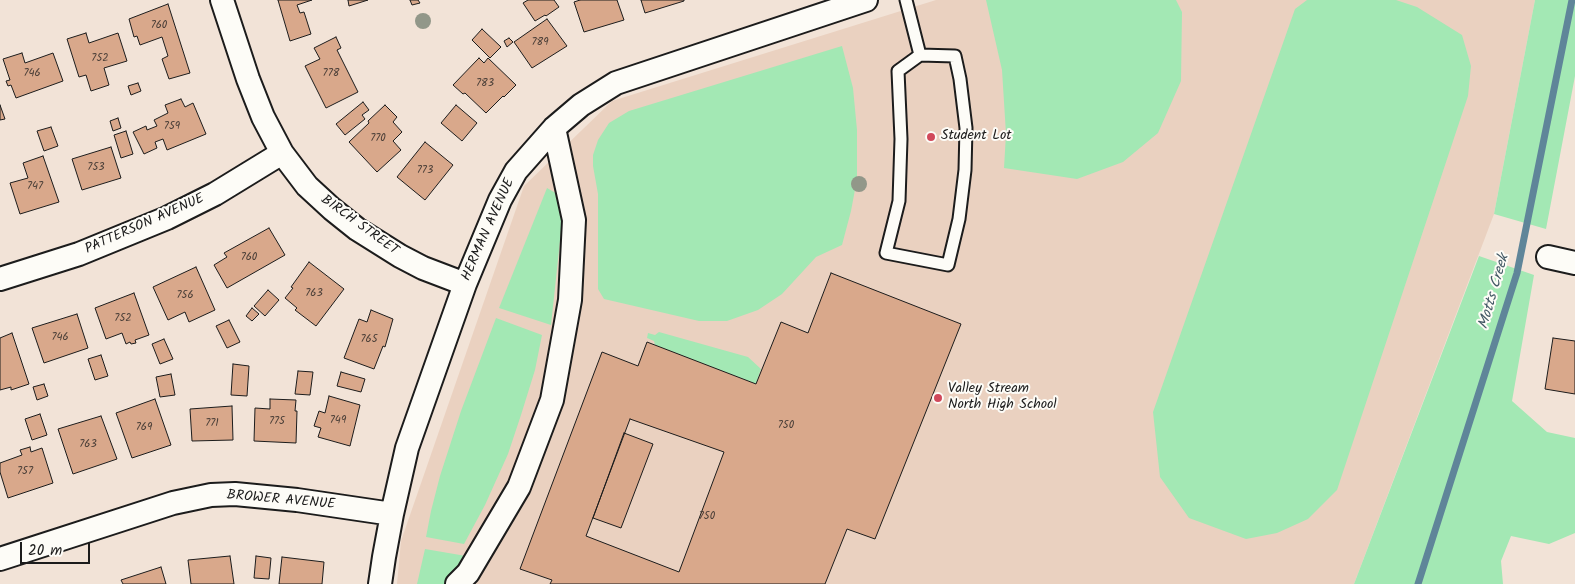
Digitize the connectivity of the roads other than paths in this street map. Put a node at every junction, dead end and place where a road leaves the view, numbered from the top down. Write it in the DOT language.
graph roads {
  1 [pos="222,0"];
  2 [pos="866,0"];
  3 [pos="906,0"];
  4 [pos="920,55"];
  5 [pos="554,128"];
  6 [pos="282,153"];
  7 [pos="1548,257"];
  8 [pos="1575,263"];
  9 [pos="0,279"];
  10 [pos="465,284"];
  11 [pos="392,514"];
  12 [pos="0,559"];
  13 [pos="380,584"];
  14 [pos="457,584"];
  1 -- 6 [label="street, BIRCH STREET"];
  2 -- 5 [label="street, HERMAN AVENUE"];
  3 -- 4 [label="lane"];
  4 -- 4 [label="lane"];
  5 -- 10 [label="street, HERMAN AVENUE"];
  5 -- 14 [label="street"];
  6 -- 9 [label="street, PATTERSON AVENUE"];
  6 -- 10 [label="street, BIRCH STREET"];
  7 -- 8 [label="street"];
  10 -- 11 [label="street, HERMAN AVENUE"];
  11 -- 12 [label="street, BROWER AVENUE"];
  11 -- 13 [label="street, HERMAN AVENUE"];
}
